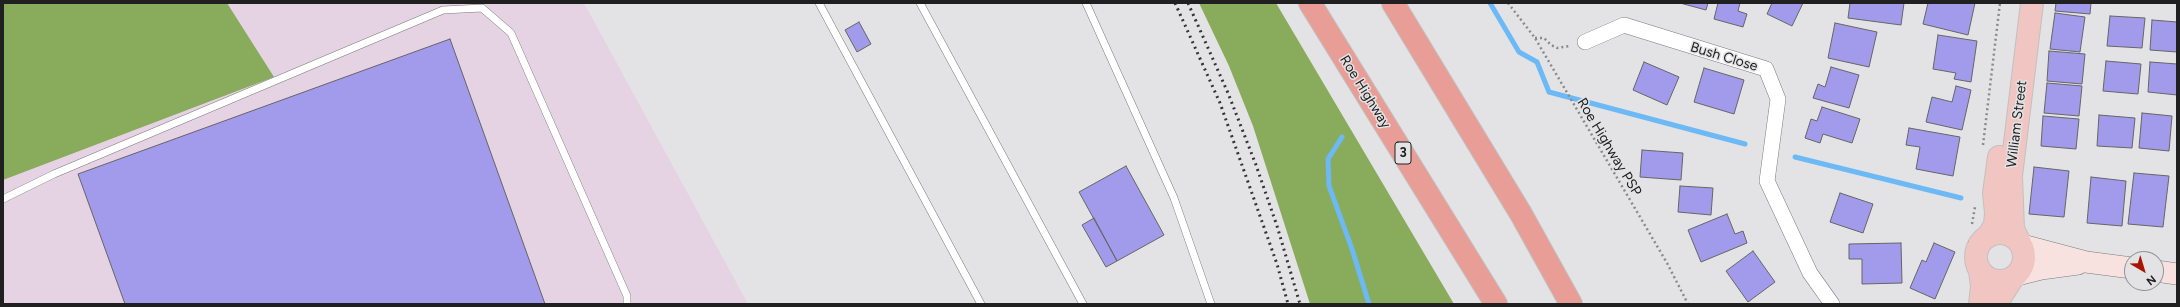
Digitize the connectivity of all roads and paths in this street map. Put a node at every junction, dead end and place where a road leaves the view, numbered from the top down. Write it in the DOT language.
graph roads {
  1 [pos="819,3"];
  2 [pos="920,3"];
  3 [pos="1086,3"];
  4 [pos="1310,3"];
  5 [pos="1393,3"];
  6 [pos="1508,3"];
  7 [pos="2017,3"];
  8 [pos="2032,3"];
  9 [pos="1535,38"];
  10 [pos="1585,42"];
  11 [pos="3,199"];
  12 [pos="1989,235"];
  13 [pos="2021,244"];
  14 [pos="2086,262"];
  15 [pos="2124,267"];
  16 [pos="1980,271"];
  17 [pos="2164,273"];
  18 [pos="2177,274"];
  19 [pos="2014,277"];
  20 [pos="627,304"];
  21 [pos="981,304"];
  22 [pos="1083,304"];
  23 [pos="1211,304"];
  24 [pos="1496,304"];
  25 [pos="1571,304"];
  26 [pos="1688,304"];
  27 [pos="1832,304"];
  28 [pos="1980,304"];
  29 [pos="1996,304"];
  1 -- 21 [label="lane"];
  2 -- 22 [label="lane"];
  3 -- 23 [label="lane"];
  4 -- 24 [label="highway, Roe Highway / 3"];
  5 -- 25 [label="highway"];
  6 -- 9 [label="path, Roe Highway PSP"];
  7 -- 12 [label="main road, William Street"];
  8 -- 13 [label="main road, William Street"];
  9 -- 10 [label="path"];
  9 -- 26 [label="path, Roe Highway PSP"];
  10 -- 27 [label="street, Bush Close"];
  11 -- 20 [label="lane"];
  12 -- 13 [label="main road"];
  12 -- 16 [label="main road"];
  13 -- 14 [label="street"];
  13 -- 19 [label="main road"];
  14 -- 15 [label="street"];
  14 -- 19 [label="street"];
  16 -- 19 [label="main road"];
  16 -- 28 [label="main road"];
  17 -- 18 [label="street"];
  19 -- 29 [label="main road"];
}
